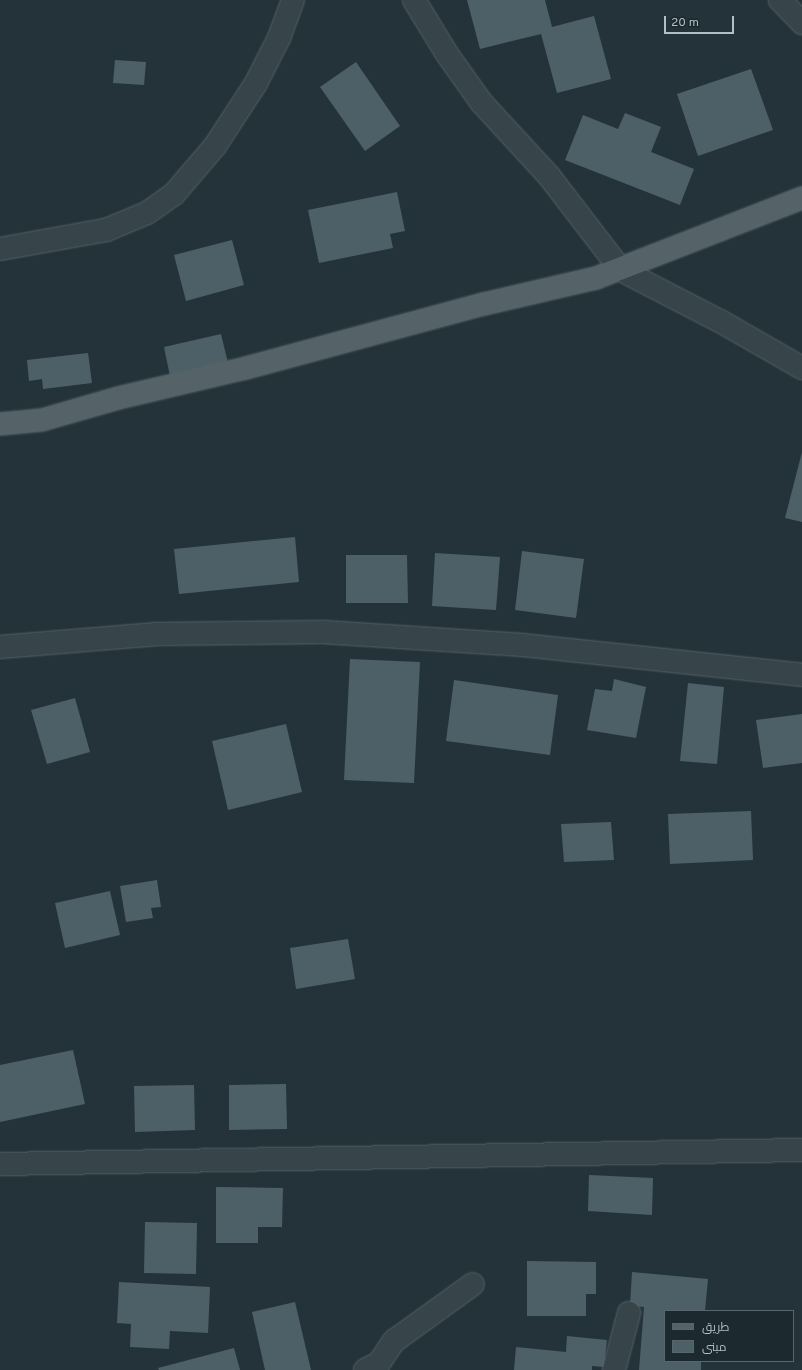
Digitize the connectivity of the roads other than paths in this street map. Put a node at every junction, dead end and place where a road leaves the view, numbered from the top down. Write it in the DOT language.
graph roads {
  1 [pos="292,0"];
  2 [pos="414,0"];
  3 [pos="780,0"];
  4 [pos="802,23"];
  5 [pos="802,198"];
  6 [pos="0,248"];
  7 [pos="621,270"];
  8 [pos="802,368"];
  9 [pos="0,424"];
  10 [pos="0,647"];
  11 [pos="802,675"];
  12 [pos="802,1150"];
  13 [pos="0,1164"];
  14 [pos="473,1284"];
  15 [pos="629,1313"];
  16 [pos="365,1370"];
  17 [pos="614,1370"];
  1 -- 6 [label="street"];
  2 -- 7 [label="street"];
  3 -- 4 [label="street"];
  5 -- 7 [label="main road"];
  7 -- 8 [label="street"];
  7 -- 9 [label="main road"];
  10 -- 11 [label="street"];
  12 -- 13 [label="street"];
  14 -- 16 [label="street"];
  15 -- 17 [label="street"];
}
